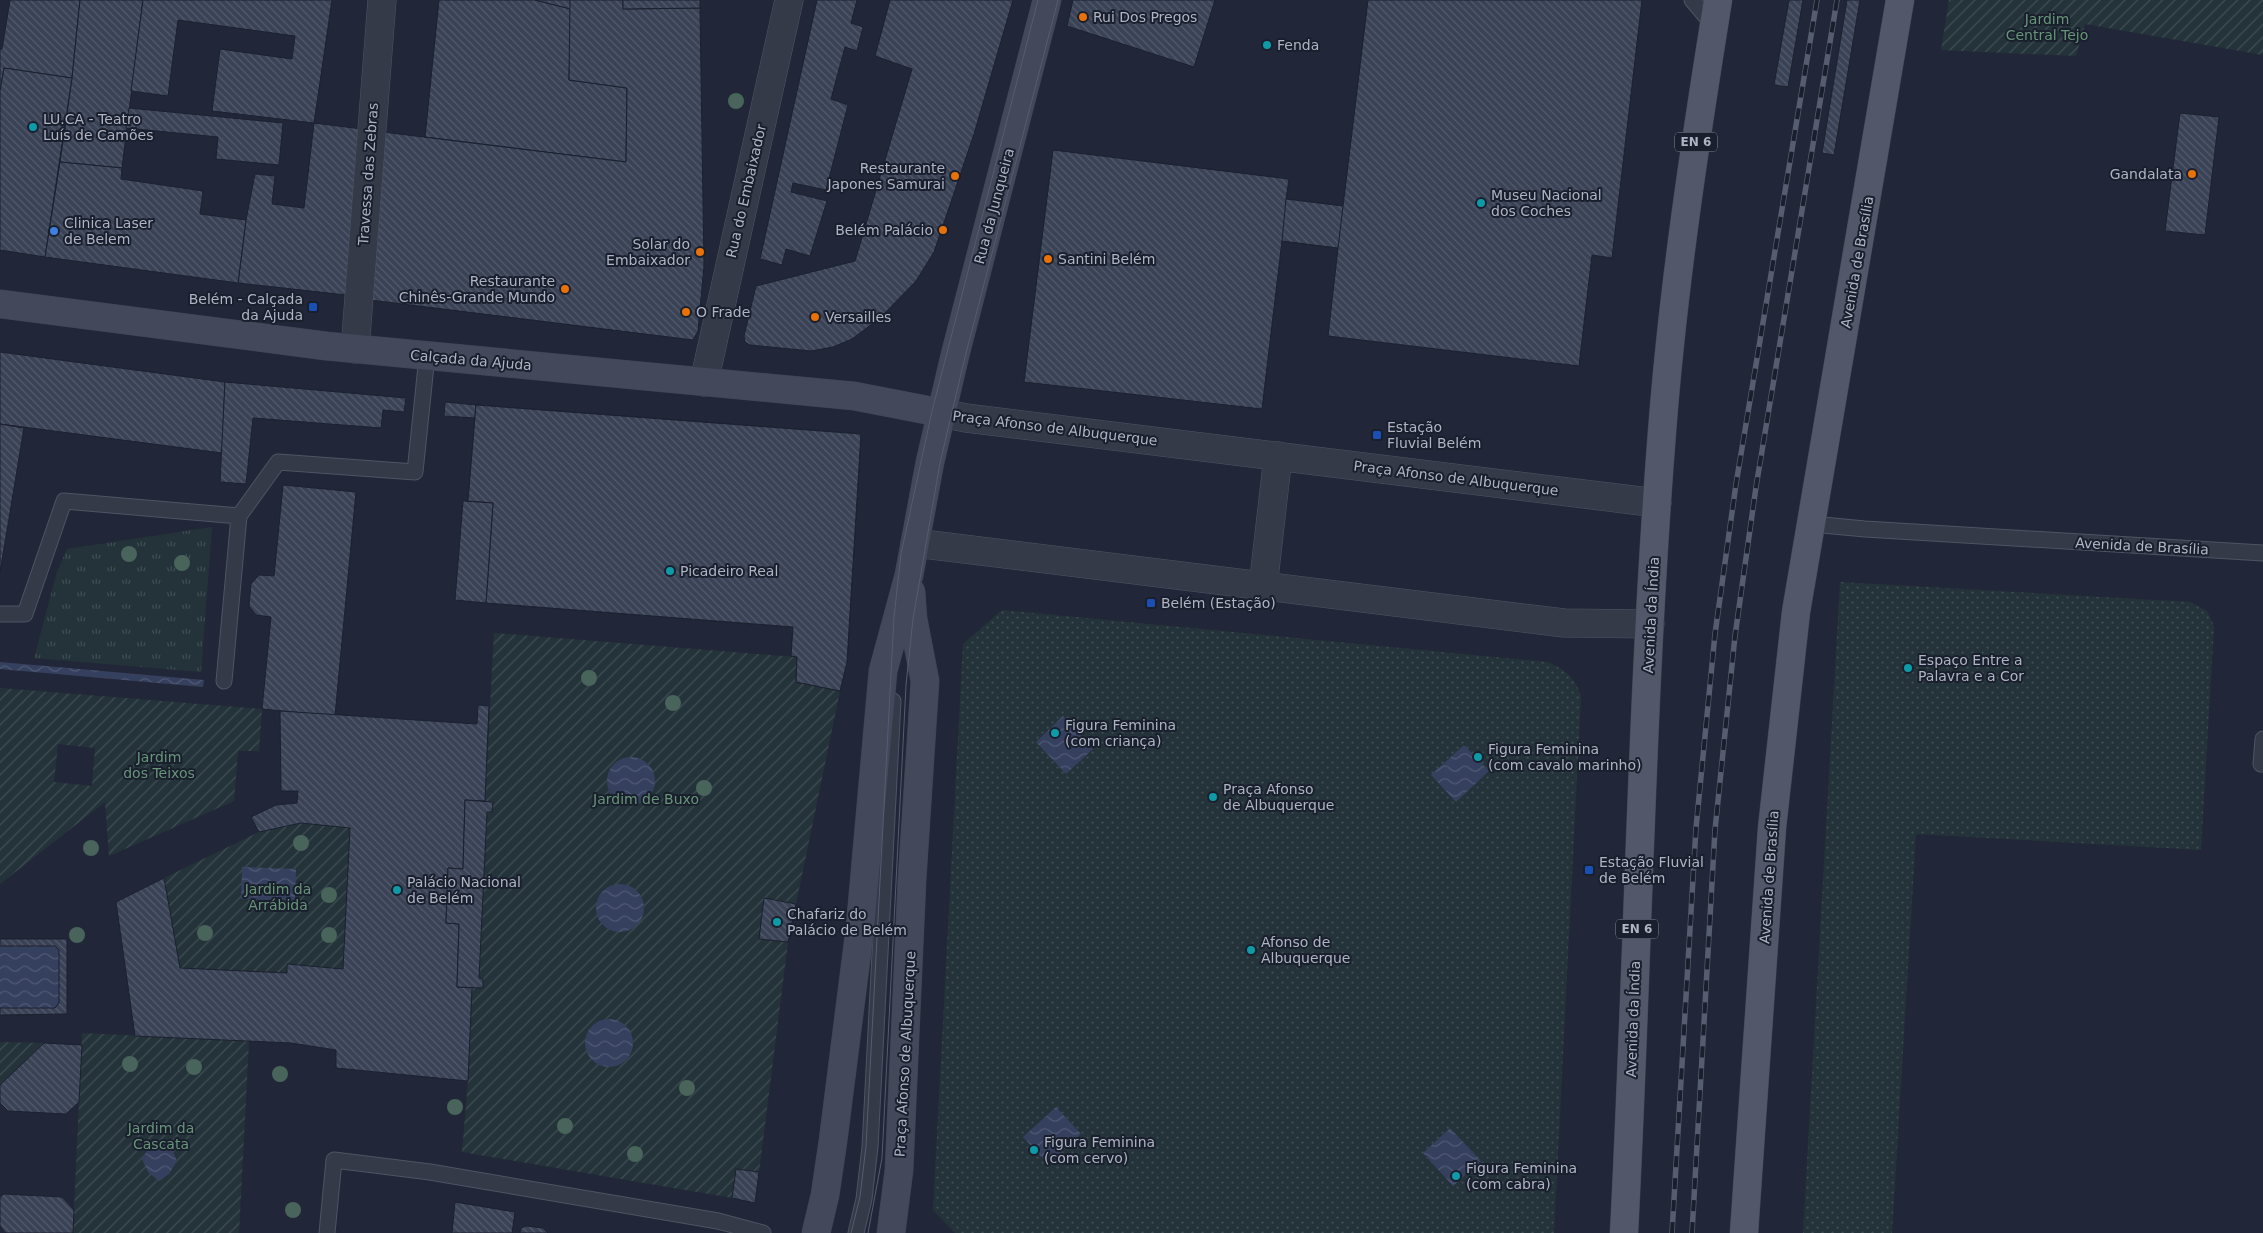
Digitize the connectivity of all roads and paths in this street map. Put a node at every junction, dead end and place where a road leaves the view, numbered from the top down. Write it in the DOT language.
graph roads {
  1 [pos="382,0"];
  2 [pos="789,0"];
  3 [pos="1047,0"];
  4 [pos="1692,0"];
  5 [pos="1900,0"];
  6 [pos="1716,13"];
  7 [pos="0,304"];
  8 [pos="355,349"];
  9 [pos="427,356"];
  10 [pos="704,382"];
  11 [pos="942,413"];
  12 [pos="1278,456"];
  13 [pos="1657,503"];
  14 [pos="239,516"];
  15 [pos="1812,524"];
  16 [pos="915,544"];
  17 [pos="2263,553"];
  18 [pos="909,576"];
  19 [pos="1263,587"];
  20 [pos="2,618"];
  21 [pos="1650,624"];
  22 [pos="893,635"];
  23 [pos="224,681"];
  24 [pos="2263,739"];
  25 [pos="2263,764"];
  26 [pos="327,1233"];
  27 [pos="763,1233"];
  28 [pos="816,1233"];
  29 [pos="856,1233"];
  30 [pos="890,1233"];
  31 [pos="1624,1233"];
  32 [pos="1744,1233"];
  1 -- 8 [label="street, Travessa das Zebras"];
  2 -- 10 [label="street, Rua do Embaixador"];
  3 -- 11 [label="main road, Rua da Junqueira"];
  4 -- 6 [label="lane"];
  5 -- 15 [label="main road, Avenida de Brasília"];
  6 -- 13 [label="main road, Avenida da Índia / EN 6"];
  7 -- 8 [label="main road, Calçada da Ajuda"];
  8 -- 9 [label="main road, Calçada da Ajuda"];
  9 -- 10 [label="main road, Calçada da Ajuda"];
  9 -- 14 [label="lane"];
  10 -- 11 [label="main road, Calçada da Ajuda"];
  11 -- 12 [label="street, Praça Afonso de Albuquerque"];
  11 -- 16 [label="main road, Praça Afonso de Albuquerque"];
  12 -- 13 [label="street, Praça Afonso de Albuquerque"];
  12 -- 19 [label="street"];
  13 -- 21 [label="main road, Avenida da Índia / EN 6"];
  14 -- 20 [label="lane"];
  14 -- 23 [label="lane"];
  15 -- 17 [label="lane, Avenida de Brasília"];
  15 -- 32 [label="main road, Avenida de Brasília"];
  16 -- 18 [label="main road, Praça Afonso de Albuquerque"];
  16 -- 19 [label="street"];
  18 -- 22 [label="main road, Praça Afonso de Albuquerque"];
  18 -- 30 [label="main road, Praça Afonso de Albuquerque"];
  19 -- 21 [label="street"];
  21 -- 31 [label="main road, Avenida da Índia / EN 6"];
  22 -- 28 [label="main road, Praça Afonso de Albuquerque"];
  22 -- 29 [label="lane, Praça Afonso de Albuquerque"];
  24 -- 25 [label="lane"];
  26 -- 27 [label="lane"];
}
